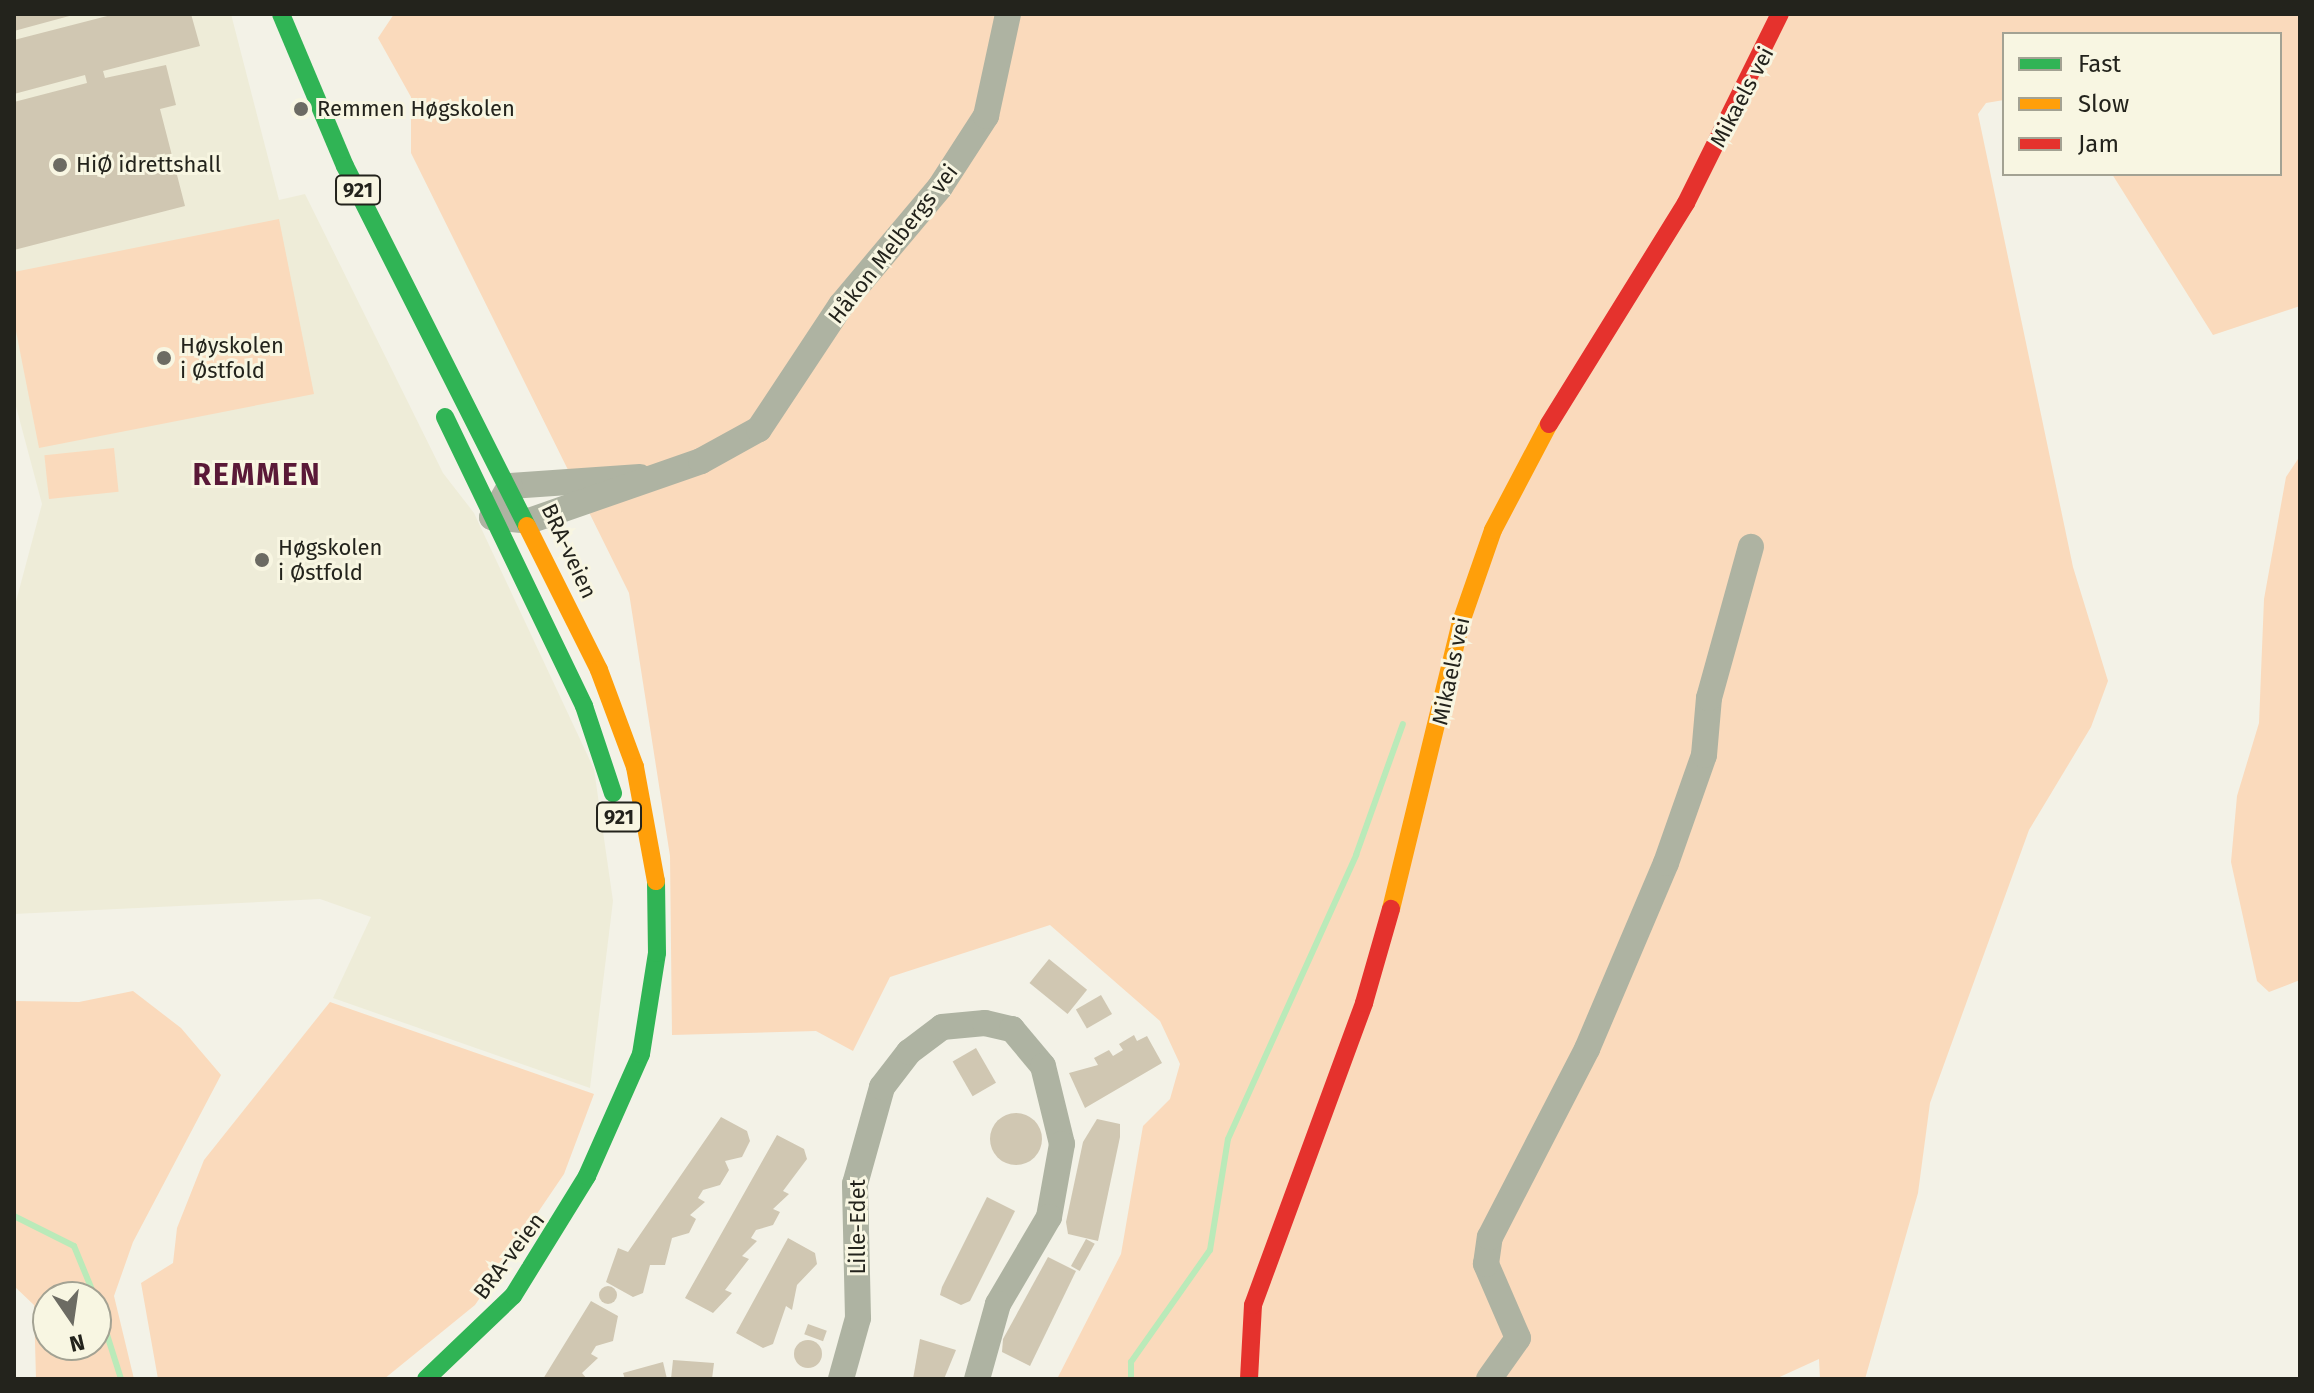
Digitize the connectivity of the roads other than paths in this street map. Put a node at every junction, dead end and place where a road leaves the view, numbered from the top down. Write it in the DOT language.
graph roads {
  1 [pos="273,14"];
  2 [pos="281,14"];
  3 [pos="1008,14"];
  4 [pos="1780,14"];
  5 [pos="360,245"];
  6 [pos="435,396"];
  7 [pos="640,477"];
  8 [pos="510,486"];
  9 [pos="492,517"];
  10 [pos="529,521"];
  11 [pos="1751,547"];
  12 [pos="617,811"];
  13 [pos="618,1048"];
  14 [pos="601,1141"];
  15 [pos="426,1379"];
  16 [pos="841,1379"];
  17 [pos="977,1379"];
  18 [pos="1249,1379"];
  19 [pos="1489,1379"];
  1 -- 5 [label="main road, 921"];
  2 -- 8 [label="main road, BRA-veien / 921"];
  3 -- 7 [label="street, Håkon Melbergs vei"];
  4 -- 18 [label="main road, Mikaels vei"];
  6 -- 9 [label="main road, 921"];
  7 -- 8 [label="street"];
  7 -- 10 [label="street"];
  8 -- 9 [label="street"];
  8 -- 10 [label="main road, BRA-veien / 921"];
  9 -- 10 [label="street"];
  9 -- 12 [label="main road, 921"];
  10 -- 14 [label="main road, BRA-veien / 921"];
  11 -- 19 [label="street"];
  13 -- 14 [label="main road, BRA-veien / 921"];
  14 -- 15 [label="main road, BRA-veien / 921"];
  16 -- 17 [label="street, Lille-Edet"];
}
